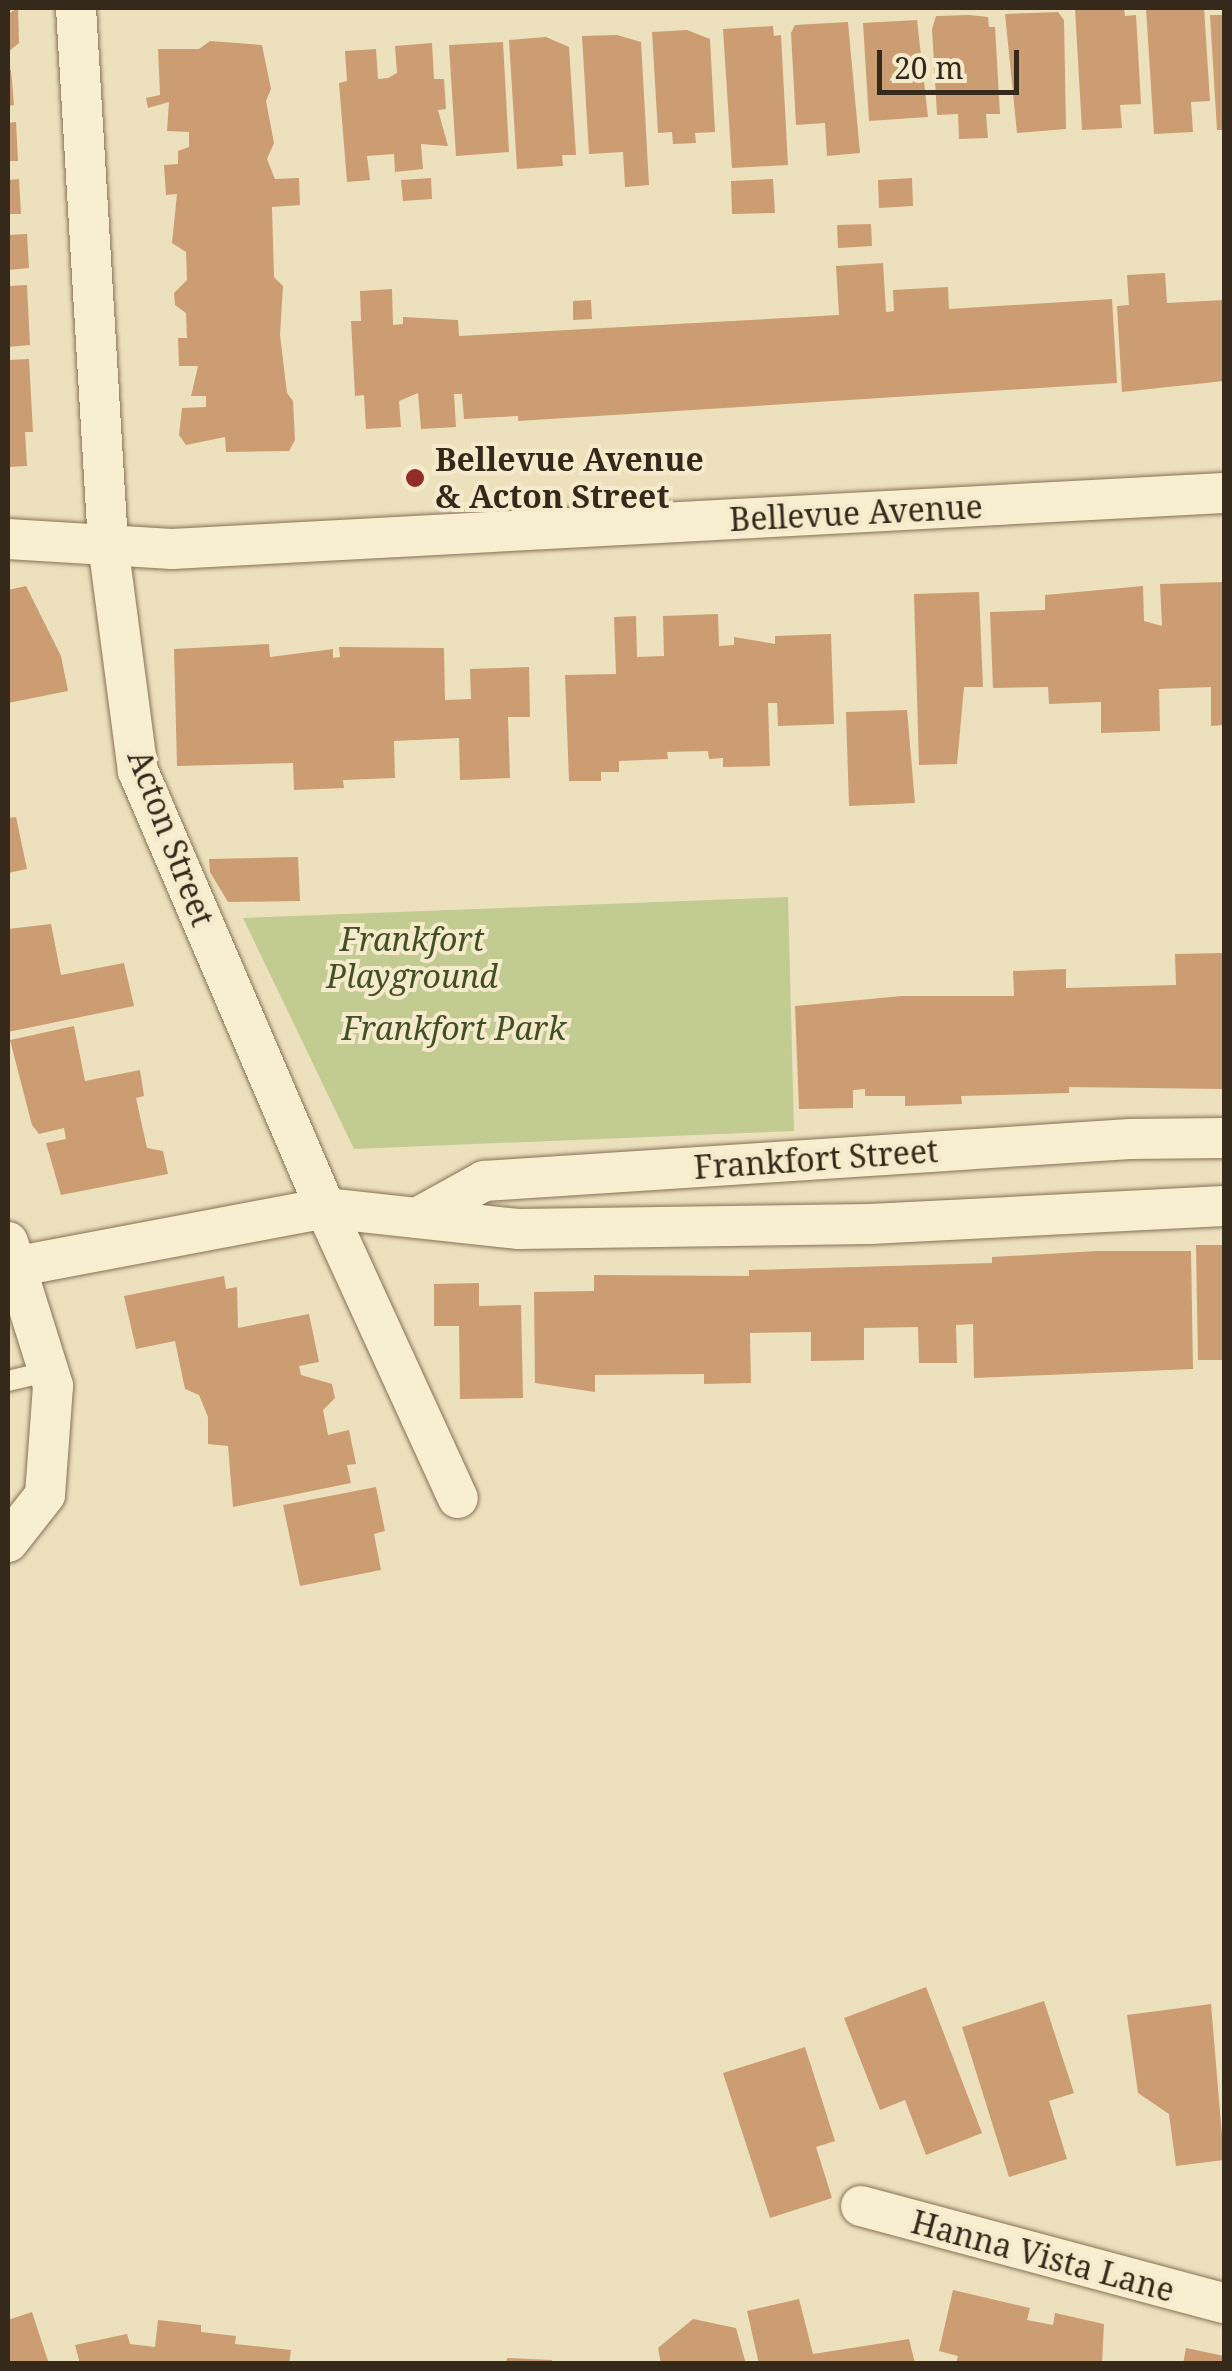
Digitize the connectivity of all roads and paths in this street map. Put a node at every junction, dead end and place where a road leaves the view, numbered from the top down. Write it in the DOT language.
graph roads {
  1 [pos="76,8"];
  2 [pos="1224,493"];
  3 [pos="8,538"];
  4 [pos="108,544"];
  5 [pos="1224,1138"];
  6 [pos="1224,1206"];
  7 [pos="325,1208"];
  8 [pos="416,1218"];
  9 [pos="13,1254"];
  10 [pos="50,1371"];
  11 [pos="8,1382"];
  12 [pos="458,1498"];
  13 [pos="8,1542"];
  14 [pos="861,2206"];
  15 [pos="1224,2303"];
  1 -- 4 [label="street, Acton Street"];
  2 -- 4 [label="street, Bellevue Avenue"];
  3 -- 4 [label="street, Bellevue Avenue"];
  4 -- 7 [label="street, Acton Street"];
  5 -- 8 [label="street, Frankfort Street"];
  6 -- 8 [label="street, Frankfort Street"];
  7 -- 8 [label="street, Frankfort Street"];
  7 -- 9 [label="street, Frankfort Street"];
  7 -- 12 [label="street, Acton Street"];
  9 -- 10 [label="street"];
  10 -- 11 [label="lane"];
  10 -- 13 [label="street"];
  14 -- 15 [label="street, Hanna Vista Lane"];
}
